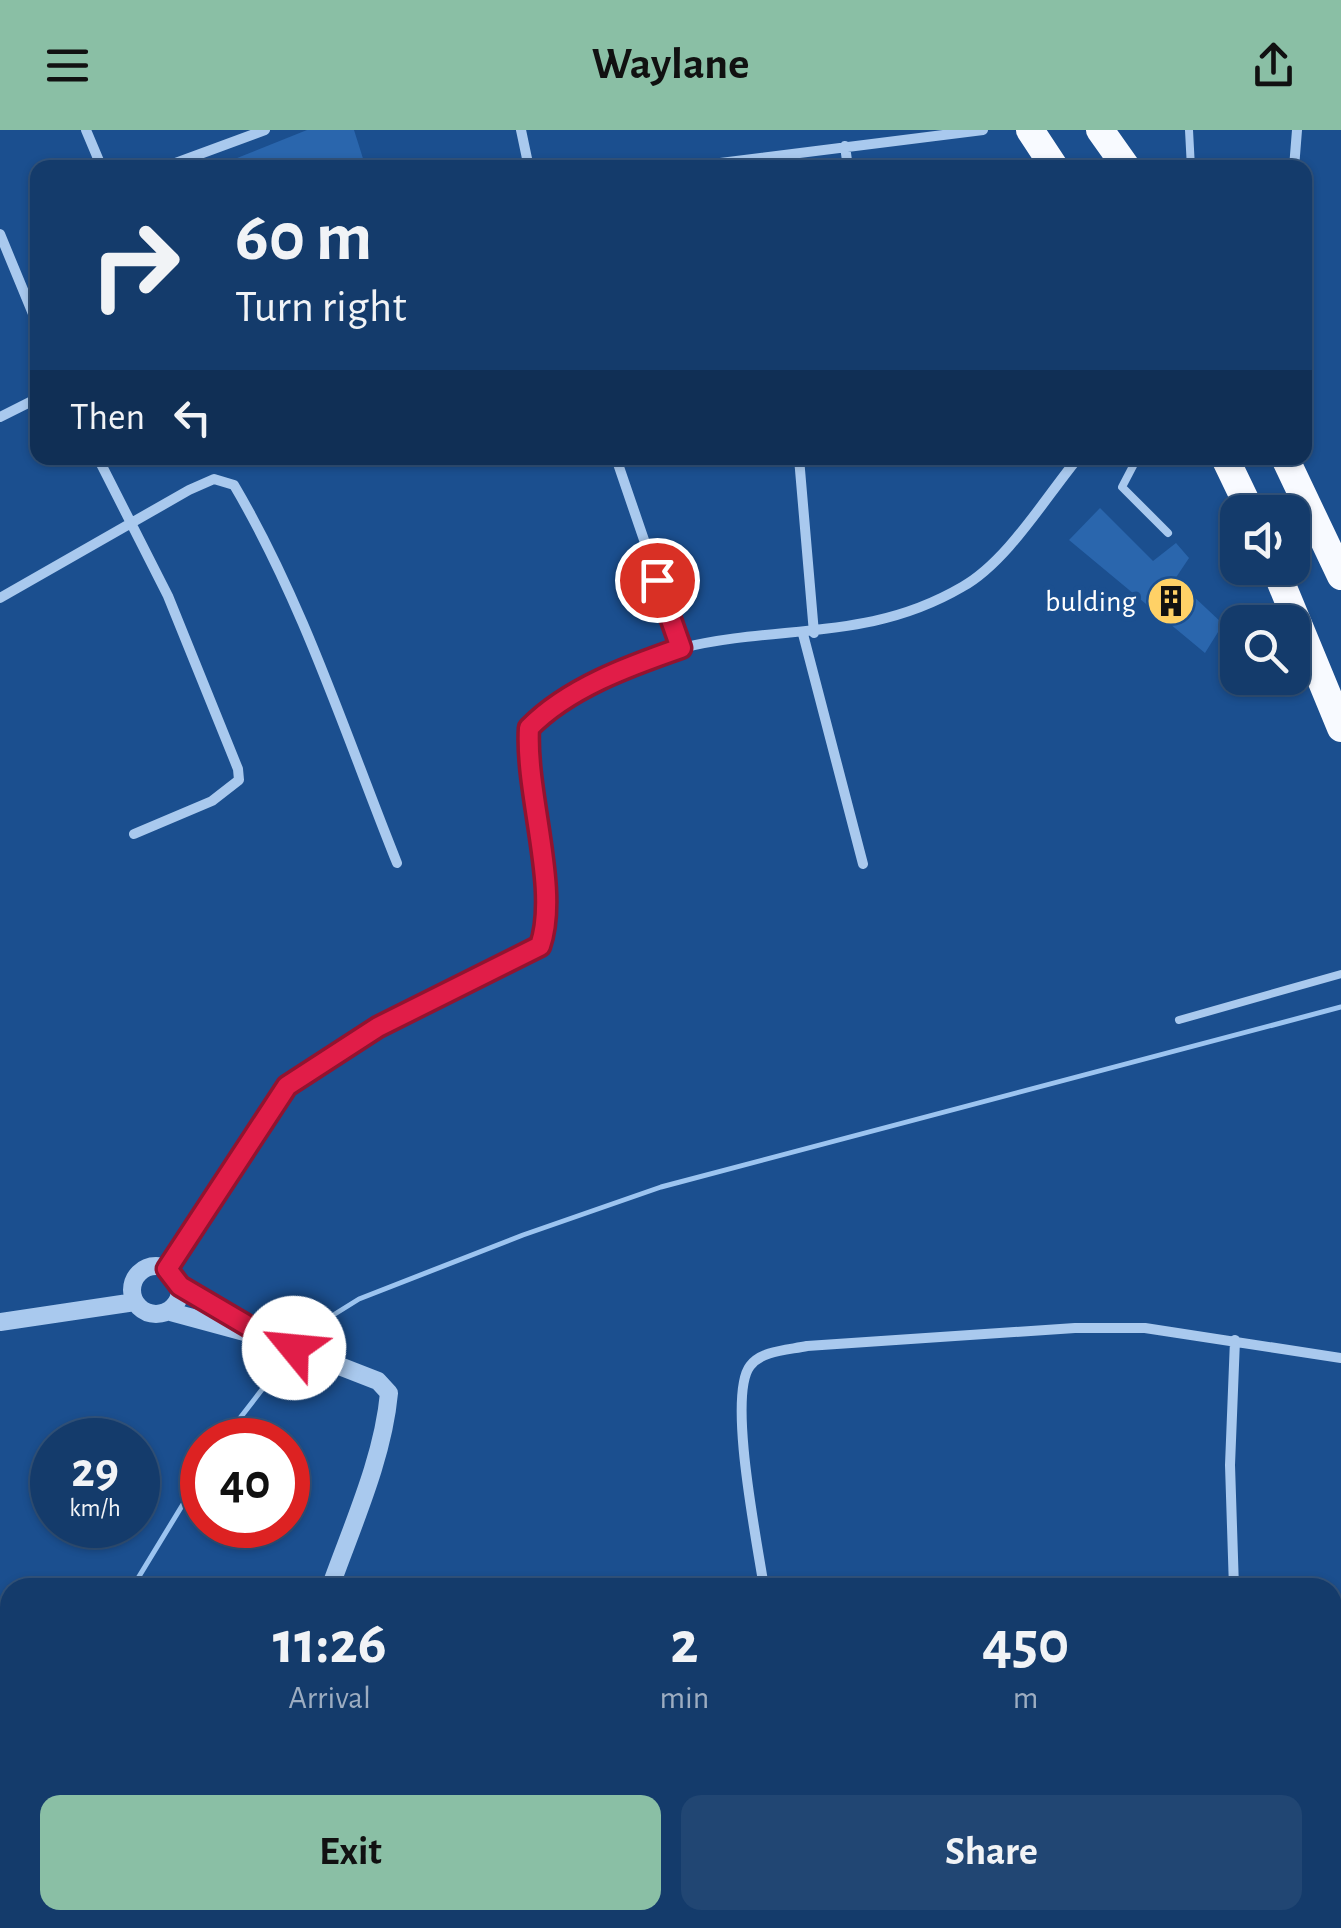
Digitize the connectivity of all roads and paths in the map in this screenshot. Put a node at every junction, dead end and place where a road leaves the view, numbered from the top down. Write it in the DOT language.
graph roads {
  1 [pos="86,130"];
  2 [pos="265,130"];
  3 [pos="521,130"];
  4 [pos="983,130"];
  5 [pos="1030,130"];
  6 [pos="1100,130"];
  7 [pos="1190,130"];
  8 [pos="1297,130"];
  9 [pos="846,146"];
  10 [pos="99,160"];
  11 [pos="184,160"];
  12 [pos="527,160"];
  13 [pos="774,160"];
  14 [pos="847,160"];
  15 [pos="1050,160"];
  16 [pos="1121,160"];
  17 [pos="1191,160"];
  18 [pos="1295,160"];
  19 [pos="0,234"];
  20 [pos="30,307"];
  21 [pos="30,402"];
  22 [pos="0,417"];
  23 [pos="102,465"];
  24 [pos="618,465"];
  25 [pos="799,465"];
  26 [pos="1072,465"];
  27 [pos="1133,465"];
  28 [pos="1228,465"];
  29 [pos="1288,465"];
  30 [pos="1243,495"];
  31 [pos="133,524"];
  32 [pos="1168,533"];
  33 [pos="1341,576"];
  34 [pos="1282,585"];
  35 [pos="0,598"];
  36 [pos="808,634"];
  37 [pos="681,648"];
  38 [pos="1341,728"];
  39 [pos="134,834"];
  40 [pos="397,863"];
  41 [pos="863,864"];
  42 [pos="1341,974"];
  43 [pos="1179,1020"];
  44 [pos="167,1269"];
  45 [pos="180,1286"];
  46 [pos="136,1302"];
  47 [pos="168,1311"];
  48 [pos="0,1322"];
  49 [pos="270,1339"];
  50 [pos="1235,1340"];
  51 [pos="1341,1358"];
  52 [pos="334,1578"];
  53 [pos="763,1578"];
  54 [pos="1234,1578"];
  1 -- 10 [label="street"];
  2 -- 11 [label="street"];
  3 -- 12 [label="street"];
  4 -- 9 [label="street"];
  5 -- 15 [label="highway"];
  6 -- 16 [label="highway"];
  7 -- 17 [label="lane"];
  8 -- 18 [label="street"];
  9 -- 13 [label="street"];
  9 -- 14 [label="street"];
  19 -- 20 [label="street"];
  21 -- 22 [label="street"];
  23 -- 31 [label="street"];
  24 -- 37 [label="street"];
  25 -- 36 [label="street"];
  26 -- 36 [label="street"];
  27 -- 32 [label="lane"];
  28 -- 30 [label="highway"];
  29 -- 33 [label="highway"];
  31 -- 35 [label="street"];
  31 -- 39 [label="street"];
  31 -- 40 [label="street"];
  34 -- 38 [label="highway"];
  36 -- 37 [label="street"];
  36 -- 41 [label="street"];
  37 -- 44 [label="street"];
  42 -- 43 [label="lane"];
  44 -- 45 [label="street"];
  44 -- 46 [label="street"];
  45 -- 47 [label="street"];
  45 -- 49 [label="street"];
  46 -- 47 [label="street"];
  46 -- 48 [label="street"];
  47 -- 49 [label="street"];
  49 -- 52 [label="street"];
  50 -- 51 [label="street"];
  50 -- 53 [label="street"];
  50 -- 54 [label="street"];
}
